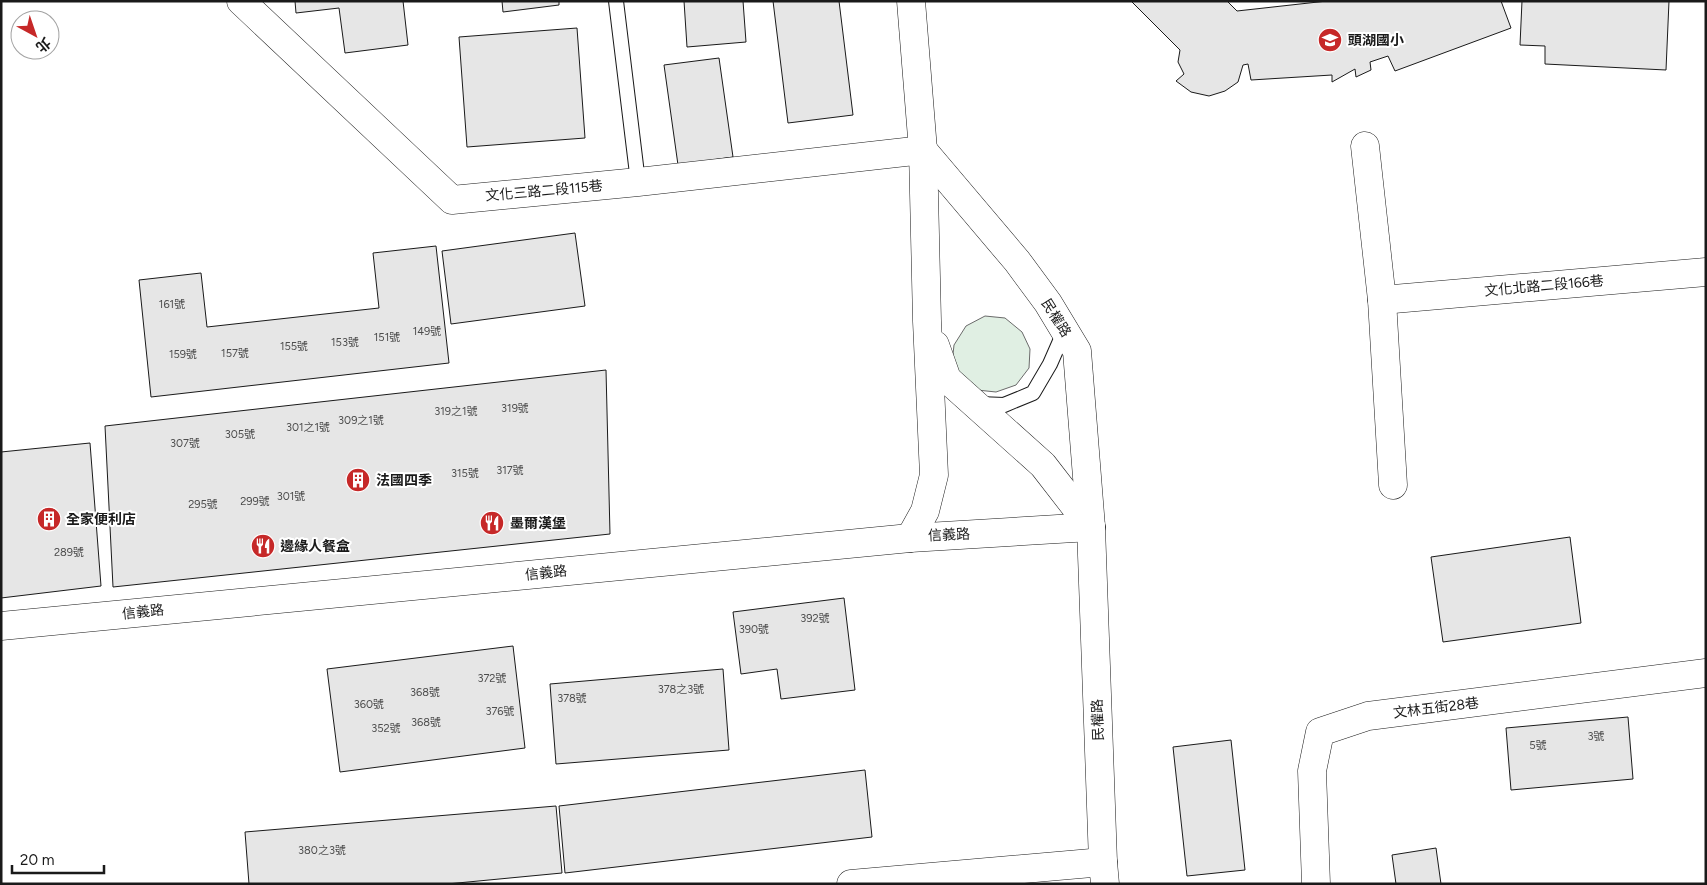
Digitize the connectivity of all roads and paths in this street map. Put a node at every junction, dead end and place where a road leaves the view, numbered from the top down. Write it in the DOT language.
graph roads {
  1 [pos="241,1"];
  2 [pos="616,1"];
  3 [pos="911,1"];
  4 [pos="1365,146"];
  5 [pos="923,150"];
  6 [pos="638,182"];
  7 [pos="1706,272"];
  8 [pos="1382,300"];
  9 [pos="927,321"];
  10 [pos="1064,332"];
  11 [pos="976,403"];
  12 [pos="1394,485"];
  13 [pos="1092,527"];
  14 [pos="910,538"];
  15 [pos="1,626"];
  16 [pos="1706,674"];
  17 [pos="1104,873"];
  18 [pos="851,884"];
  19 [pos="1316,884"];
  1 -- 6 [label="street, 文化三路二段115巷"];
  2 -- 6 [label="lane"];
  3 -- 5 [label="street"];
  4 -- 8 [label="street"];
  5 -- 6 [label="street, 文化三路二段115巷"];
  5 -- 9 [label="street"];
  5 -- 10 [label="street, 民權路"];
  7 -- 8 [label="street, 文化北路二段166巷"];
  8 -- 12 [label="street"];
  9 -- 11 [label="street"];
  9 -- 14 [label="street"];
  10 -- 11 [label="lane"];
  10 -- 13 [label="street, 民權路"];
  11 -- 13 [label="street"];
  13 -- 14 [label="street, 信義路"];
  13 -- 17 [label="street, 民權路"];
  14 -- 15 [label="street, 信義路"];
  16 -- 19 [label="street, 文林五街28巷"];
  17 -- 18 [label="street"];
}
